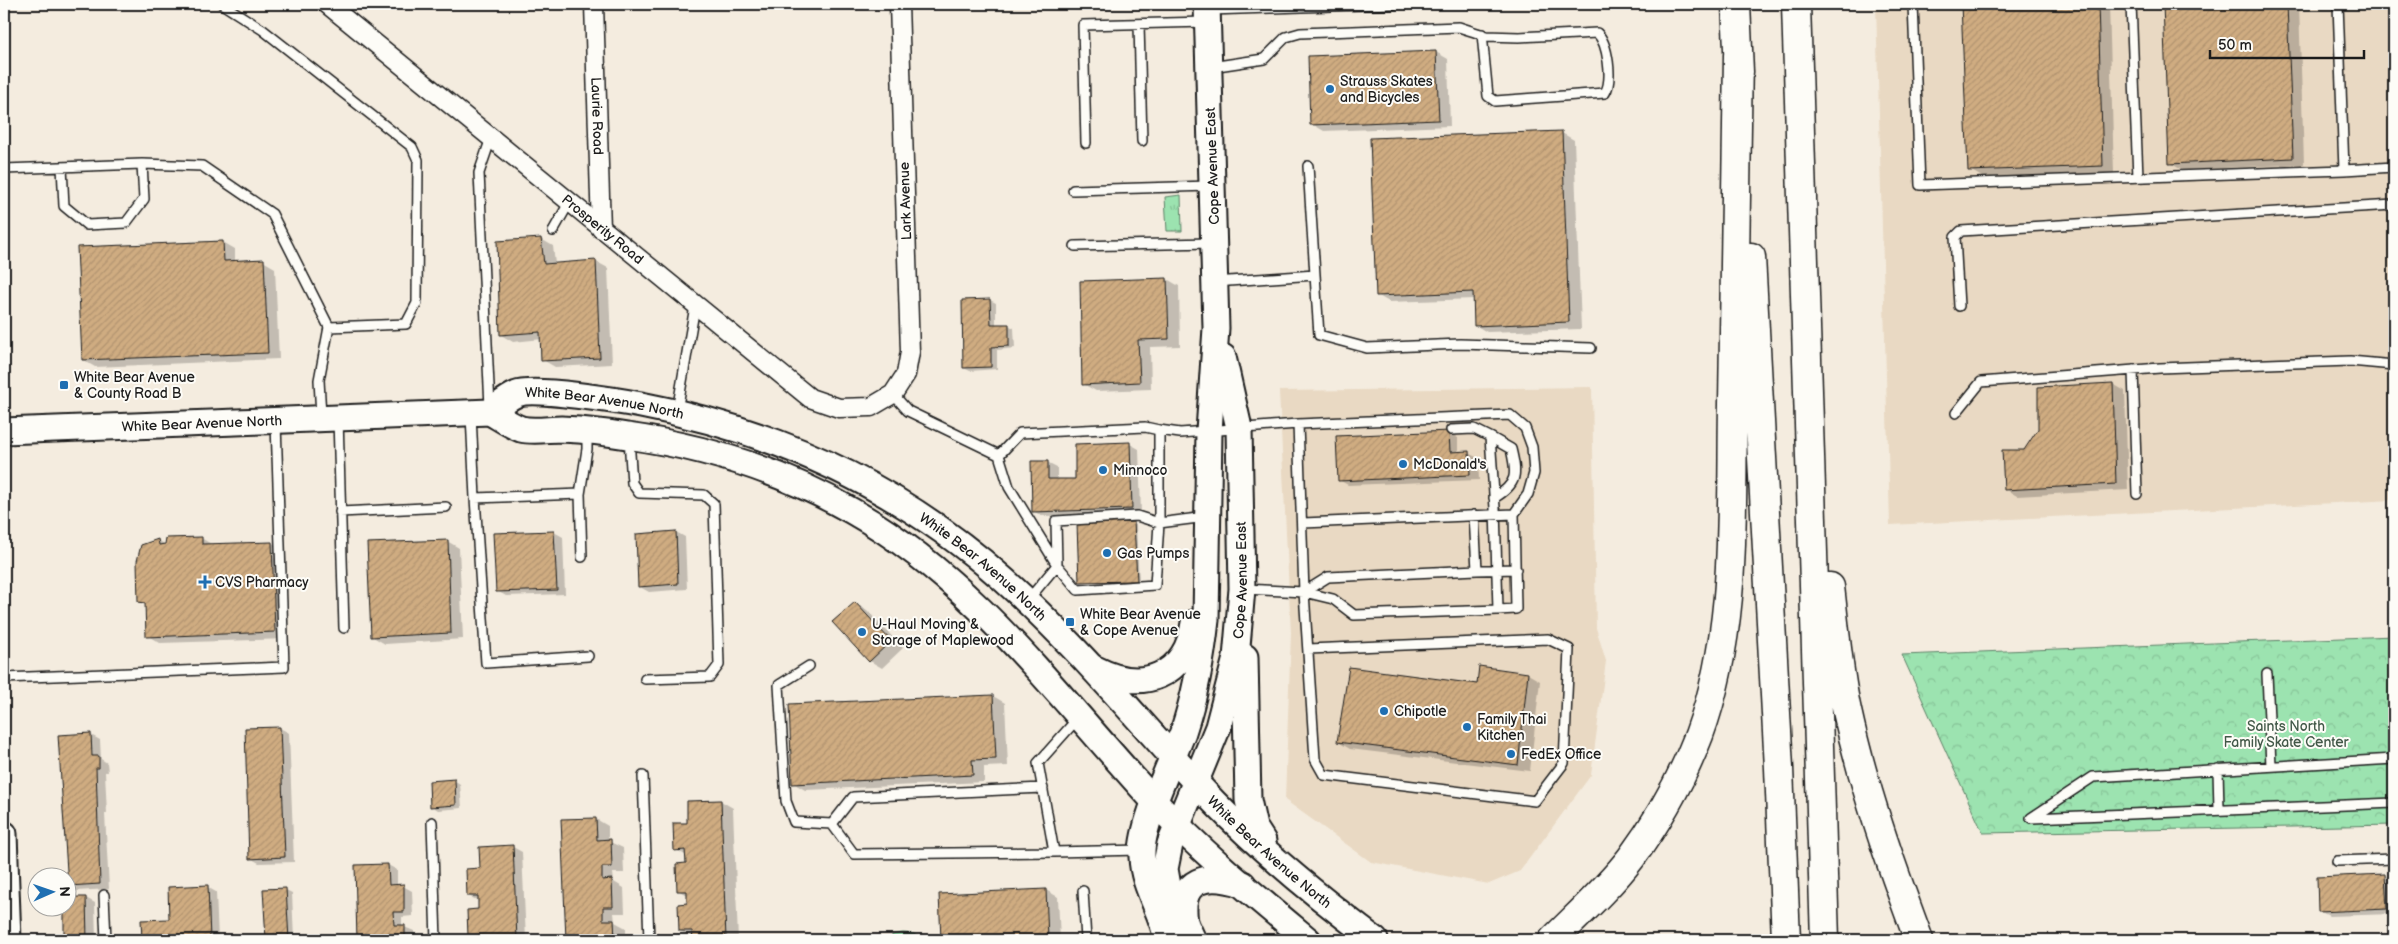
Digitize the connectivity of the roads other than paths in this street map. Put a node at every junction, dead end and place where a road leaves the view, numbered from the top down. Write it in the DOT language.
graph roads {
  1 [pos="222,4"];
  2 [pos="327,4"];
  3 [pos="594,4"];
  4 [pos="899,4"];
  5 [pos="1394,4"];
  6 [pos="1736,4"];
  7 [pos="1796,4"];
  8 [pos="1913,4"];
  9 [pos="2131,4"];
  10 [pos="2338,4"];
  11 [pos="1207,12"];
  12 [pos="1139,24"];
  13 [pos="1482,34"];
  14 [pos="1738,55"];
  15 [pos="1208,67"];
  16 [pos="491,138"];
  17 [pos="1142,141"];
  18 [pos="1086,143"];
  19 [pos="142,164"];
  20 [pos="1308,166"];
  21 [pos="62,167"];
  22 [pos="2394,167"];
  23 [pos="4,169"];
  24 [pos="2344,170"];
  25 [pos="2138,177"];
  26 [pos="1212,186"];
  27 [pos="1073,190"];
  28 [pos="570,203"];
  29 [pos="2394,205"];
  30 [pos="601,229"];
  31 [pos="553,231"];
  32 [pos="1214,243"];
  33 [pos="1075,246"];
  34 [pos="1315,275"];
  35 [pos="1215,282"];
  36 [pos="695,306"];
  37 [pos="1959,306"];
  38 [pos="329,327"];
  39 [pos="1216,328"];
  40 [pos="1591,348"];
  41 [pos="1808,363"];
  42 [pos="2394,365"];
  43 [pos="2133,370"];
  44 [pos="893,394"];
  45 [pos="480,412"];
  46 [pos="677,412"];
  47 [pos="1956,413"];
  48 [pos="329,418"];
  49 [pos="276,421"];
  50 [pos="1298,424"];
  51 [pos="1239,428"];
  52 [pos="1159,430"];
  53 [pos="1450,430"];
  54 [pos="4,431"];
  55 [pos="587,431"];
  56 [pos="1209,431"];
  57 [pos="629,436"];
  58 [pos="1490,437"];
  59 [pos="999,455"];
  60 [pos="580,494"];
  61 [pos="2137,494"];
  62 [pos="475,498"];
  63 [pos="1494,498"];
  64 [pos="446,507"];
  65 [pos="340,512"];
  66 [pos="1514,514"];
  67 [pos="1474,515"];
  68 [pos="1495,515"];
  69 [pos="1209,516"];
  70 [pos="1159,523"];
  71 [pos="1303,523"];
  72 [pos="582,557"];
  73 [pos="1057,564"];
  74 [pos="1516,569"];
  75 [pos="1477,570"];
  76 [pos="1496,570"];
  77 [pos="1242,589"];
  78 [pos="1304,592"];
  79 [pos="1027,601"];
  80 [pos="1498,610"];
  81 [pos="344,628"];
  82 [pos="1308,649"];
  83 [pos="588,656"];
  84 [pos="1088,664"];
  85 [pos="809,666"];
  86 [pos="2267,674"];
  87 [pos="4,678"];
  88 [pos="645,679"];
  89 [pos="1079,717"];
  90 [pos="1174,757"];
  91 [pos="2394,759"];
  92 [pos="2271,766"];
  93 [pos="2218,769"];
  94 [pos="643,776"];
  95 [pos="1195,782"];
  96 [pos="1043,788"];
  97 [pos="1156,803"];
  98 [pos="2394,803"];
  99 [pos="2219,810"];
  100 [pos="432,822"];
  101 [pos="832,824"];
  102 [pos="1178,825"];
  103 [pos="4,834"];
  104 [pos="1142,850"];
  105 [pos="1054,852"];
  106 [pos="1272,856"];
  107 [pos="2394,859"];
  108 [pos="2337,861"];
  109 [pos="1242,884"];
  110 [pos="1083,891"];
  111 [pos="104,895"];
  112 [pos="1182,935"];
  113 [pos="8,940"];
  114 [pos="106,940"];
  115 [pos="436,940"];
  116 [pos="650,940"];
  117 [pos="1086,940"];
  118 [pos="1308,940"];
  119 [pos="1375,940"];
  120 [pos="1553,940"];
  121 [pos="1786,940"];
  122 [pos="1825,940"];
  123 [pos="1919,940"];
  1 -- 38 [label="lane"];
  2 -- 16 [label="street, Prosperity Road"];
  3 -- 30 [label="street, Laurie Road"];
  4 -- 44 [label="street, Lark Avenue"];
  5 -- 11 [label="lane"];
  6 -- 14 [label="highway"];
  7 -- 41 [label="highway"];
  8 -- 25 [label="lane"];
  9 -- 25 [label="lane"];
  10 -- 24 [label="lane"];
  11 -- 12 [label="lane"];
  11 -- 15 [label="main road, Cope Avenue East"];
  12 -- 17 [label="lane"];
  12 -- 18 [label="lane"];
  13 -- 13 [label="lane"];
  13 -- 15 [label="lane"];
  14 -- 120 [label="highway"];
  14 -- 121 [label="highway"];
  15 -- 26 [label="main road, Cope Avenue East"];
  16 -- 28 [label="street, Prosperity Road"];
  16 -- 45 [label="lane"];
  19 -- 21 [label="lane"];
  19 -- 21 [label="lane"];
  19 -- 38 [label="lane"];
  20 -- 34 [label="lane"];
  21 -- 23 [label="lane"];
  22 -- 24 [label="lane"];
  24 -- 25 [label="lane"];
  26 -- 27 [label="lane"];
  26 -- 32 [label="main road, Cope Avenue East"];
  28 -- 30 [label="street, Prosperity Road"];
  28 -- 31 [label="lane"];
  29 -- 37 [label="lane"];
  30 -- 36 [label="street, Prosperity Road"];
  32 -- 33 [label="lane"];
  32 -- 35 [label="main road, Cope Avenue East"];
  34 -- 35 [label="lane"];
  34 -- 40 [label="lane"];
  35 -- 39 [label="main road, Cope Avenue East"];
  36 -- 44 [label="street, Prosperity Road"];
  36 -- 46 [label="lane"];
  38 -- 48 [label="lane"];
  39 -- 51 [label="main road, Cope Avenue East"];
  39 -- 56 [label="main road, Cope Avenue East"];
  41 -- 122 [label="highway"];
  41 -- 123 [label="highway"];
  42 -- 43 [label="lane"];
  43 -- 47 [label="lane"];
  43 -- 61 [label="lane"];
  44 -- 59 [label="lane"];
  45 -- 46 [label="main road, White Bear Avenue North"];
  45 -- 48 [label="main road, White Bear Avenue North"];
  45 -- 55 [label="main road, White Bear Avenue North"];
  45 -- 62 [label="lane"];
  46 -- 79 [label="main road, White Bear Avenue North"];
  48 -- 49 [label="main road, White Bear Avenue North"];
  48 -- 65 [label="lane"];
  49 -- 54 [label="main road, White Bear Avenue North"];
  49 -- 87 [label="lane"];
  50 -- 51 [label="lane"];
  50 -- 66 [label="lane"];
  50 -- 71 [label="lane"];
  51 -- 56 [label="lane"];
  51 -- 77 [label="main road, Cope Avenue East"];
  52 -- 56 [label="lane"];
  52 -- 59 [label="lane"];
  52 -- 70 [label="lane"];
  53 -- 58 [label="lane"];
  55 -- 57 [label="main road, White Bear Avenue North"];
  55 -- 60 [label="lane"];
  56 -- 69 [label="main road, Cope Avenue East"];
  57 -- 88 [label="lane"];
  57 -- 89 [label="main road, White Bear Avenue North"];
  58 -- 63 [label="lane"];
  58 -- 63 [label="lane"];
  59 -- 73 [label="lane"];
  60 -- 62 [label="lane"];
  60 -- 72 [label="lane"];
  62 -- 83 [label="lane"];
  63 -- 68 [label="lane"];
  64 -- 65 [label="lane"];
  65 -- 81 [label="lane"];
  66 -- 68 [label="lane"];
  66 -- 74 [label="lane"];
  67 -- 68 [label="lane"];
  67 -- 71 [label="lane"];
  67 -- 75 [label="lane"];
  68 -- 76 [label="lane"];
  69 -- 70 [label="lane"];
  69 -- 84 [label="main road"];
  69 -- 90 [label="main road, Cope Avenue East"];
  70 -- 73 [label="lane"];
  70 -- 73 [label="lane"];
  71 -- 78 [label="lane"];
  73 -- 79 [label="lane"];
  74 -- 76 [label="lane"];
  74 -- 80 [label="lane"];
  75 -- 76 [label="lane"];
  75 -- 78 [label="lane"];
  76 -- 80 [label="lane"];
  77 -- 78 [label="lane"];
  77 -- 95 [label="main road, Cope Avenue East"];
  77 -- 106 [label="main road"];
  78 -- 80 [label="lane"];
  78 -- 82 [label="lane"];
  79 -- 84 [label="main road, White Bear Avenue North"];
  82 -- 82 [label="lane"];
  84 -- 90 [label="main road, White Bear Avenue North"];
  85 -- 101 [label="lane"];
  86 -- 92 [label="lane"];
  89 -- 96 [label="lane"];
  89 -- 97 [label="main road, White Bear Avenue North"];
  90 -- 95 [label="main road, White Bear Avenue North"];
  90 -- 97 [label="main road, Cope Avenue East"];
  91 -- 92 [label="lane"];
  92 -- 93 [label="lane"];
  93 -- 99 [label="lane"];
  93 -- 99 [label="lane"];
  94 -- 116 [label="lane"];
  95 -- 102 [label="main road, Cope Avenue East"];
  95 -- 106 [label="main road, White Bear Avenue North"];
  96 -- 101 [label="lane"];
  96 -- 105 [label="lane"];
  97 -- 102 [label="main road, White Bear Avenue North"];
  97 -- 104 [label="main road, Cope Avenue East"];
  98 -- 99 [label="lane"];
  100 -- 115 [label="lane"];
  101 -- 105 [label="lane"];
  102 -- 109 [label="main road, White Bear Avenue North"];
  102 -- 112 [label="main road, Cope Avenue East"];
  103 -- 113 [label="main road"];
  104 -- 105 [label="lane"];
  104 -- 112 [label="main road, Cope Avenue East"];
  106 -- 119 [label="main road, White Bear Avenue North"];
  107 -- 108 [label="lane"];
  109 -- 112 [label="main road"];
  109 -- 118 [label="main road, White Bear Avenue North"];
  110 -- 117 [label="lane"];
  111 -- 114 [label="lane"];
}
